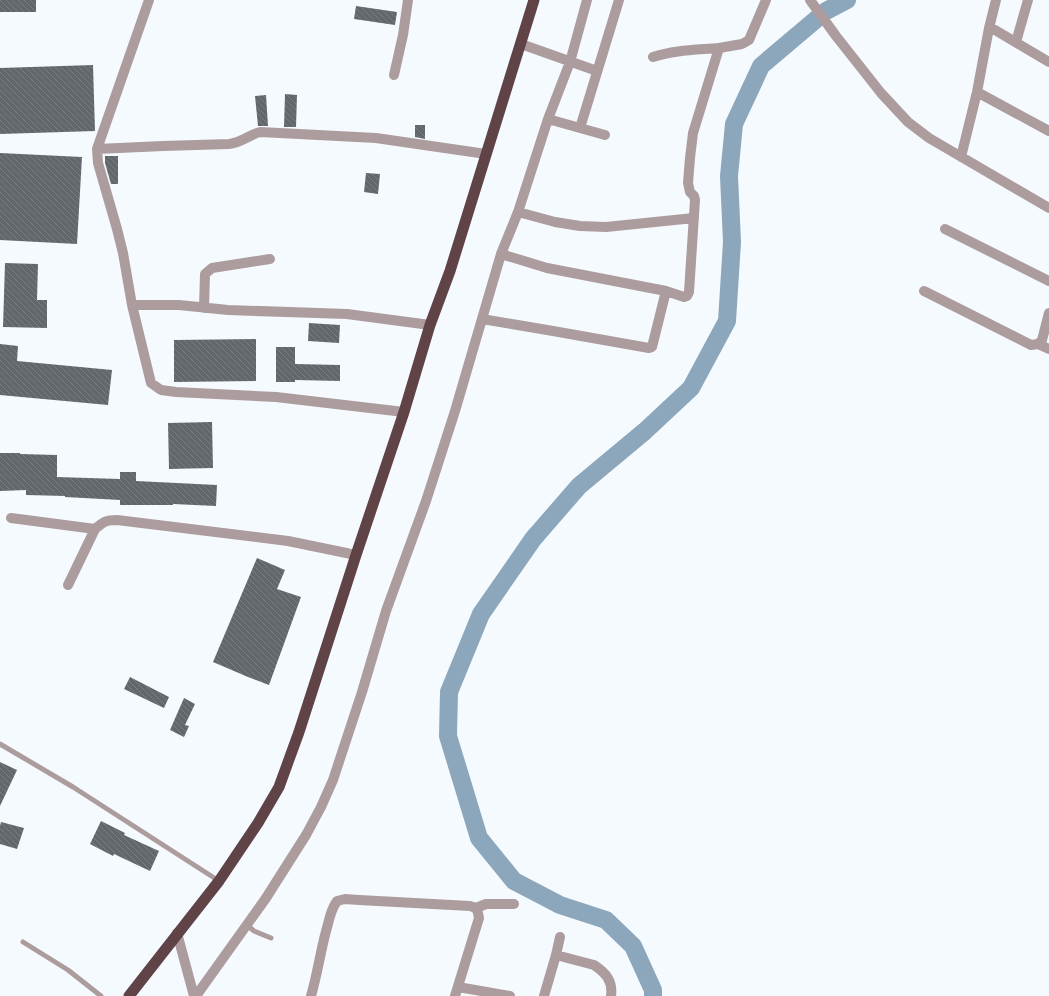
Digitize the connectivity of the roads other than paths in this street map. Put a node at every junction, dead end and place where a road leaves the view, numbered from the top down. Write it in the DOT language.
graph roads {
  1 [pos="149,0"];
  2 [pos="408,0"];
  3 [pos="534,0"];
  4 [pos="587,0"];
  5 [pos="619,0"];
  6 [pos="766,0"];
  7 [pos="810,0"];
  8 [pos="996,0"];
  9 [pos="1028,0"];
  10 [pos="989,28"];
  11 [pos="1016,42"];
  12 [pos="521,44"];
  13 [pos="719,48"];
  14 [pos="653,57"];
  15 [pos="570,62"];
  16 [pos="1049,62"];
  17 [pos="597,71"];
  18 [pos="394,75"];
  19 [pos="977,92"];
  20 [pos="548,119"];
  21 [pos="580,128"];
  22 [pos="1049,131"];
  23 [pos="605,135"];
  24 [pos="97,149"];
  25 [pos="486,154"];
  26 [pos="961,157"];
  27 [pos="1049,208"];
  28 [pos="518,212"];
  29 [pos="694,218"];
  30 [pos="945,229"];
  31 [pos="501,254"];
  32 [pos="270,259"];
  33 [pos="1049,281"];
  34 [pos="666,291"];
  35 [pos="924,291"];
  36 [pos="132,305"];
  37 [pos="204,308"];
  38 [pos="1049,313"];
  39 [pos="482,320"];
  40 [pos="430,325"];
  41 [pos="1038,344"];
  42 [pos="1049,349"];
  43 [pos="404,412"];
  44 [pos="11,518"];
  45 [pos="95,529"];
  46 [pos="356,555"];
  47 [pos="68,585"];
  48 [pos="0,744"];
  49 [pos="219,881"];
  50 [pos="514,904"];
  51 [pos="476,908"];
  52 [pos="247,925"];
  53 [pos="178,933"];
  54 [pos="560,937"];
  55 [pos="272,938"];
  56 [pos="23,942"];
  57 [pos="556,955"];
  58 [pos="456,991"];
  59 [pos="101,996"];
  60 [pos="129,996"];
  61 [pos="195,996"];
  62 [pos="311,996"];
  63 [pos="510,996"];
  64 [pos="544,996"];
  65 [pos="611,996"];
  1 -- 24 [label="street"];
  2 -- 18 [label="street"];
  3 -- 12 [label="highway"];
  4 -- 15 [label="street"];
  5 -- 17 [label="street"];
  6 -- 13 [label="street"];
  7 -- 26 [label="street"];
  8 -- 10 [label="street"];
  9 -- 11 [label="street"];
  10 -- 11 [label="street"];
  10 -- 19 [label="street"];
  11 -- 16 [label="street"];
  12 -- 15 [label="street"];
  12 -- 25 [label="highway"];
  13 -- 14 [label="street"];
  13 -- 29 [label="street"];
  15 -- 17 [label="street"];
  15 -- 20 [label="street"];
  17 -- 21 [label="street"];
  19 -- 22 [label="street"];
  19 -- 26 [label="street"];
  20 -- 21 [label="street"];
  20 -- 28 [label="street"];
  21 -- 23 [label="street"];
  24 -- 25 [label="street"];
  24 -- 36 [label="street"];
  25 -- 40 [label="highway"];
  26 -- 27 [label="street"];
  28 -- 29 [label="street"];
  28 -- 31 [label="street"];
  29 -- 34 [label="street"];
  30 -- 33 [label="street"];
  31 -- 34 [label="street"];
  31 -- 39 [label="street"];
  32 -- 37 [label="street"];
  34 -- 39 [label="street"];
  35 -- 41 [label="street"];
  36 -- 37 [label="street"];
  36 -- 43 [label="street"];
  37 -- 40 [label="street"];
  38 -- 41 [label="street"];
  39 -- 52 [label="street"];
  40 -- 43 [label="highway"];
  41 -- 42 [label="street"];
  43 -- 46 [label="highway"];
  44 -- 45 [label="street"];
  45 -- 46 [label="street"];
  45 -- 47 [label="street"];
  46 -- 49 [label="highway"];
  48 -- 49 [label="lane"];
  49 -- 53 [label="highway"];
  50 -- 51 [label="street"];
  51 -- 58 [label="street"];
  51 -- 62 [label="street"];
  52 -- 55 [label="lane"];
  52 -- 61 [label="street"];
  53 -- 60 [label="highway"];
  53 -- 61 [label="street"];
  54 -- 57 [label="street"];
  56 -- 59 [label="lane"];
  57 -- 64 [label="street"];
  57 -- 65 [label="street"];
  58 -- 63 [label="street"];
}
